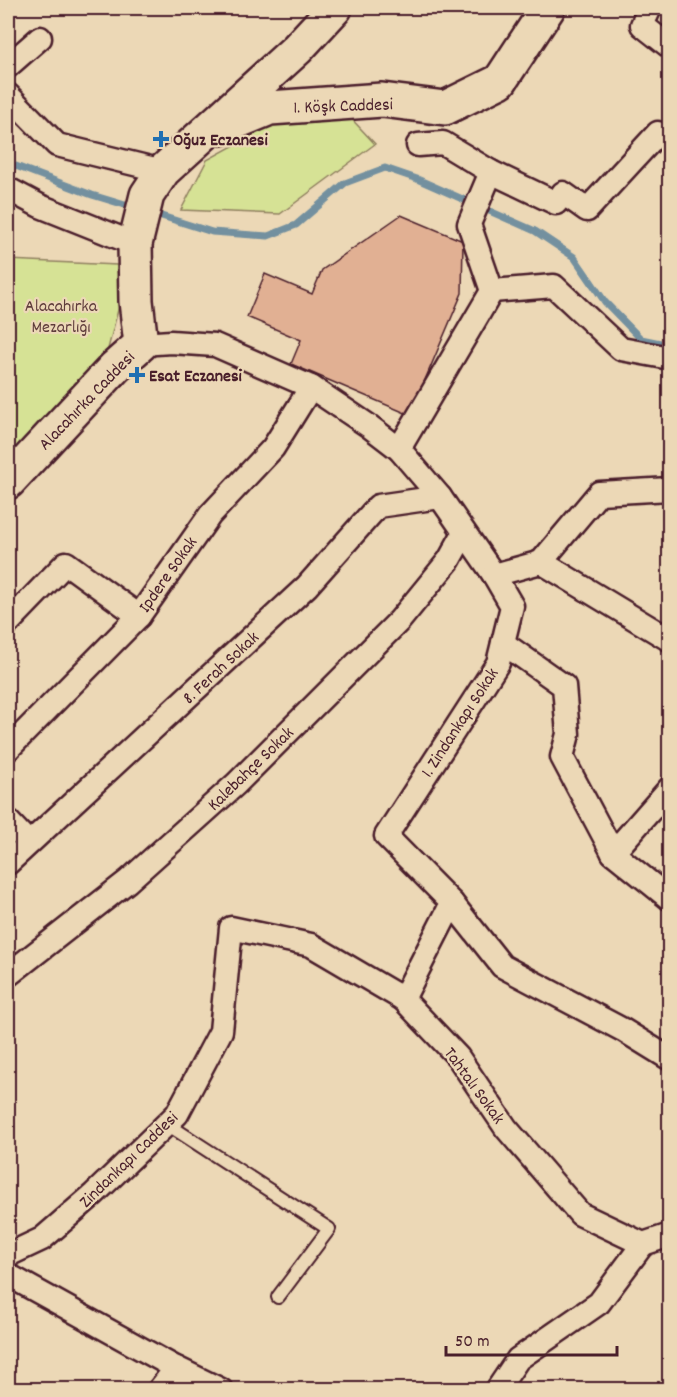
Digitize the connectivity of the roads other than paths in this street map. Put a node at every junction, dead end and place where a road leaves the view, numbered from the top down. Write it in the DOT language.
graph roads {
  1 [pos="335,8"];
  2 [pos="548,8"];
  3 [pos="650,8"];
  4 [pos="40,38"];
  5 [pos="669,47"];
  6 [pos="8,66"];
  7 [pos="8,95"];
  8 [pos="658,133"];
  9 [pos="205,135"];
  10 [pos="418,145"];
  11 [pos="488,178"];
  12 [pos="155,183"];
  13 [pos="8,189"];
  14 [pos="135,244"];
  15 [pos="492,291"];
  16 [pos="141,344"];
  17 [pos="669,358"];
  18 [pos="311,387"];
  19 [pos="399,449"];
  20 [pos="8,482"];
  21 [pos="669,489"];
  22 [pos="440,497"];
  23 [pos="464,533"];
  24 [pos="541,562"];
  25 [pos="494,575"];
  26 [pos="139,616"];
  27 [pos="8,624"];
  28 [pos="669,640"];
  29 [pos="503,643"];
  30 [pos="8,749"];
  31 [pos="669,788"];
  32 [pos="8,821"];
  33 [pos="29,843"];
  34 [pos="612,853"];
  35 [pos="8,863"];
  36 [pos="669,899"];
  37 [pos="452,903"];
  38 [pos="231,928"];
  39 [pos="8,975"];
  40 [pos="403,999"];
  41 [pos="669,1059"];
  42 [pos="167,1124"];
  43 [pos="669,1235"];
  44 [pos="643,1244"];
  45 [pos="8,1256"];
  46 [pos="8,1275"];
  47 [pos="278,1297"];
  48 [pos="176,1368"];
  49 [pos="159,1389"];
  50 [pos="221,1389"];
  51 [pos="498,1389"];
  1 -- 9 [label="main road"];
  2 -- 9 [label="main road, 1. Köşk Caddesi"];
  3 -- 5 [label="street"];
  4 -- 6 [label="street"];
  7 -- 12 [label="street"];
  8 -- 11 [label="street"];
  9 -- 12 [label="main road"];
  10 -- 11 [label="street"];
  11 -- 15 [label="street"];
  12 -- 14 [label="main road"];
  13 -- 14 [label="street"];
  14 -- 16 [label="main road"];
  15 -- 17 [label="street"];
  15 -- 19 [label="street"];
  16 -- 18 [label="street, 1. Zindankapı Sokak"];
  16 -- 20 [label="main road, Alacahırka Caddesi"];
  18 -- 19 [label="street, 1. Zindankapı Sokak"];
  18 -- 26 [label="street, Ipdere Sokak"];
  19 -- 22 [label="street, 1. Zindankapı Sokak"];
  21 -- 24 [label="street"];
  22 -- 23 [label="street, 1. Zindankapı Sokak"];
  22 -- 33 [label="street, 8. Ferah Sokak"];
  23 -- 25 [label="street, 1. Zindankapı Sokak"];
  23 -- 39 [label="street, Kalebahçe Sokak"];
  24 -- 25 [label="street"];
  24 -- 28 [label="street"];
  25 -- 29 [label="street, 1. Zindankapı Sokak"];
  26 -- 27 [label="street"];
  26 -- 30 [label="street, Ipdere Sokak"];
  29 -- 34 [label="street"];
  29 -- 37 [label="street, 1. Zindankapı Sokak"];
  31 -- 34 [label="street"];
  32 -- 33 [label="street"];
  33 -- 35 [label="street, 8. Ferah Sokak"];
  34 -- 36 [label="street"];
  37 -- 40 [label="street"];
  37 -- 41 [label="street, 1. Zindankapı Sokak"];
  38 -- 40 [label="street, Tahtalı Sokak"];
  38 -- 42 [label="street, Zindankapı Caddesi"];
  40 -- 44 [label="street, Tahtalı Sokak"];
  42 -- 45 [label="street, Zindankapı Caddesi"];
  42 -- 47 [label="lane"];
  43 -- 44 [label="street"];
  44 -- 51 [label="street"];
  46 -- 48 [label="street"];
  48 -- 49 [label="street"];
  48 -- 50 [label="street"];
}
